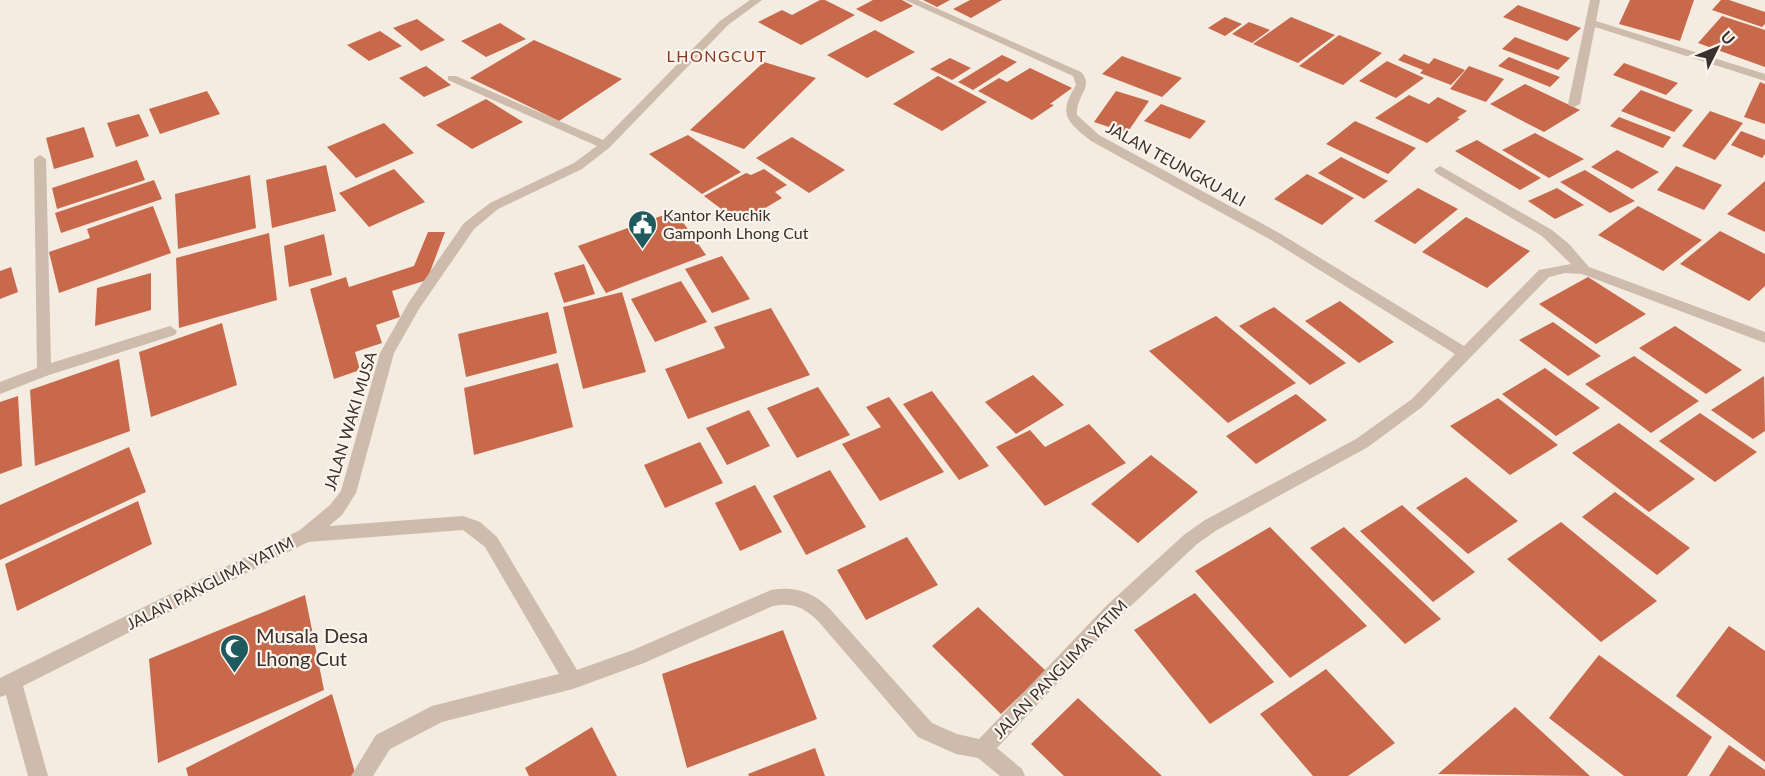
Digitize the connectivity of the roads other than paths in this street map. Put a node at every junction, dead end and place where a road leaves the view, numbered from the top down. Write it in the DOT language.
graph roads {
  1 [pos="757,0"];
  2 [pos="910,0"];
  3 [pos="1595,0"];
  4 [pos="1590,22"];
  5 [pos="452,78"];
  6 [pos="1765,78"];
  7 [pos="1574,104"];
  8 [pos="604,146"];
  9 [pos="40,159"];
  10 [pos="1440,170"];
  11 [pos="1584,270"];
  12 [pos="171,331"];
  13 [pos="1764,336"];
  14 [pos="1466,354"];
  15 [pos="44,371"];
  16 [pos="0,388"];
  17 [pos="306,535"];
  18 [pos="573,680"];
  19 [pos="6,685"];
  20 [pos="983,749"];
  21 [pos="38,776"];
  22 [pos="361,776"];
  23 [pos="1015,776"];
  1 -- 8 [label="street, JALAN WAKI MUSA"];
  2 -- 14 [label="street, JALAN TEUNGKU ALI"];
  3 -- 4 [label="street"];
  4 -- 6 [label="street"];
  4 -- 7 [label="street"];
  5 -- 8 [label="street"];
  8 -- 17 [label="street, JALAN WAKI MUSA"];
  9 -- 15 [label="street"];
  10 -- 11 [label="street"];
  11 -- 13 [label="street, JALAN PANGLIMA YATIM"];
  11 -- 14 [label="street, JALAN PANGLIMA YATIM"];
  12 -- 15 [label="street"];
  14 -- 20 [label="street, JALAN PANGLIMA YATIM"];
  15 -- 16 [label="street"];
  17 -- 18 [label="street, JALAN PANGLIMA YATIM"];
  17 -- 19 [label="street, JALAN PANGLIMA YATIM"];
  18 -- 20 [label="street, JALAN PANGLIMA YATIM"];
  18 -- 22 [label="street"];
  19 -- 21 [label="street"];
  20 -- 23 [label="street"];
}
